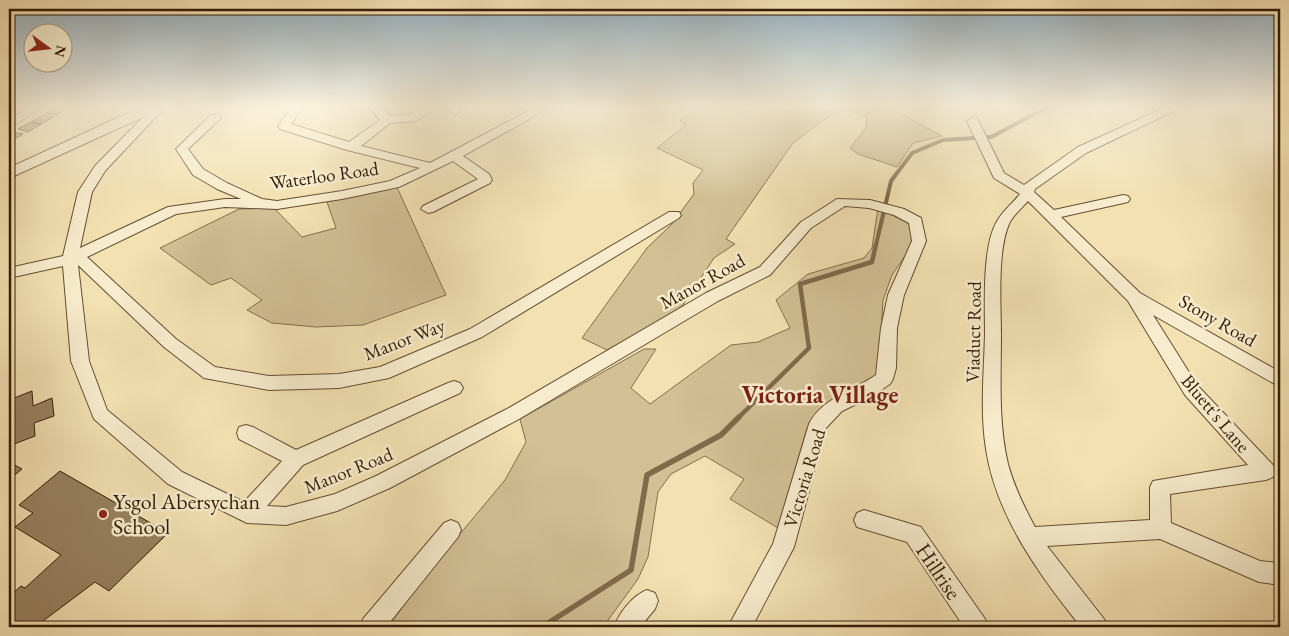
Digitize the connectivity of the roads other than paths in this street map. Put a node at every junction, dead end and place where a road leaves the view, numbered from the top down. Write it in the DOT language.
graph roads {
  1 [pos="89,137"];
  2 [pos="130,137"];
  3 [pos="193,137"];
  4 [pos="318,137"];
  5 [pos="365,137"];
  6 [pos="491,137"];
  7 [pos="981,137"];
  8 [pos="1112,137"];
  9 [pos="351,147"];
  10 [pos="454,156"];
  11 [pos="432,167"];
  12 [pos="9,173"];
  13 [pos="1028,193"];
  14 [pos="1123,200"];
  15 [pos="261,202"];
  16 [pos="884,208"];
  17 [pos="428,209"];
  18 [pos="674,215"];
  19 [pos="1051,215"];
  20 [pos="70,259"];
  21 [pos="9,273"];
  22 [pos="1134,296"];
  23 [pos="1280,380"];
  24 [pos="454,388"];
  25 [pos="246,433"];
  26 [pos="296,459"];
  27 [pos="246,514"];
  28 [pos="864,520"];
  29 [pos="1161,529"];
  30 [pos="451,530"];
  31 [pos="1030,537"];
  32 [pos="1280,574"];
  33 [pos="647,601"];
  34 [pos="372,627"];
  35 [pos="625,627"];
  36 [pos="740,627"];
  37 [pos="977,627"];
  38 [pos="1096,627"];
  1 -- 12 [label="street"];
  2 -- 20 [label="street, Manor Road"];
  3 -- 15 [label="street"];
  4 -- 9 [label="street"];
  5 -- 9 [label="street"];
  6 -- 10 [label="street, Waterloo Road"];
  7 -- 13 [label="street, Bluett's Lane"];
  8 -- 13 [label="street, Viaduct Road"];
  9 -- 11 [label="street"];
  10 -- 11 [label="street, Waterloo Road"];
  10 -- 17 [label="street"];
  11 -- 15 [label="street, Waterloo Road"];
  13 -- 19 [label="street, Bluett's Lane"];
  13 -- 31 [label="street, Viaduct Road"];
  14 -- 19 [label="street"];
  15 -- 20 [label="street, Waterloo Road"];
  16 -- 27 [label="street, Manor Road"];
  16 -- 36 [label="street, Victoria Road"];
  18 -- 20 [label="street, Manor Way"];
  19 -- 22 [label="street, Bluett's Lane"];
  20 -- 21 [label="street, Waterloo Road"];
  20 -- 27 [label="street, Manor Road"];
  22 -- 23 [label="street, Stony Road"];
  22 -- 29 [label="street, Bluett's Lane"];
  24 -- 26 [label="street"];
  25 -- 26 [label="street"];
  26 -- 27 [label="street"];
  28 -- 37 [label="street, Hillrise"];
  29 -- 31 [label="street"];
  29 -- 32 [label="street"];
  30 -- 34 [label="street"];
  31 -- 38 [label="street, Viaduct Road"];
  33 -- 35 [label="street"];
}
